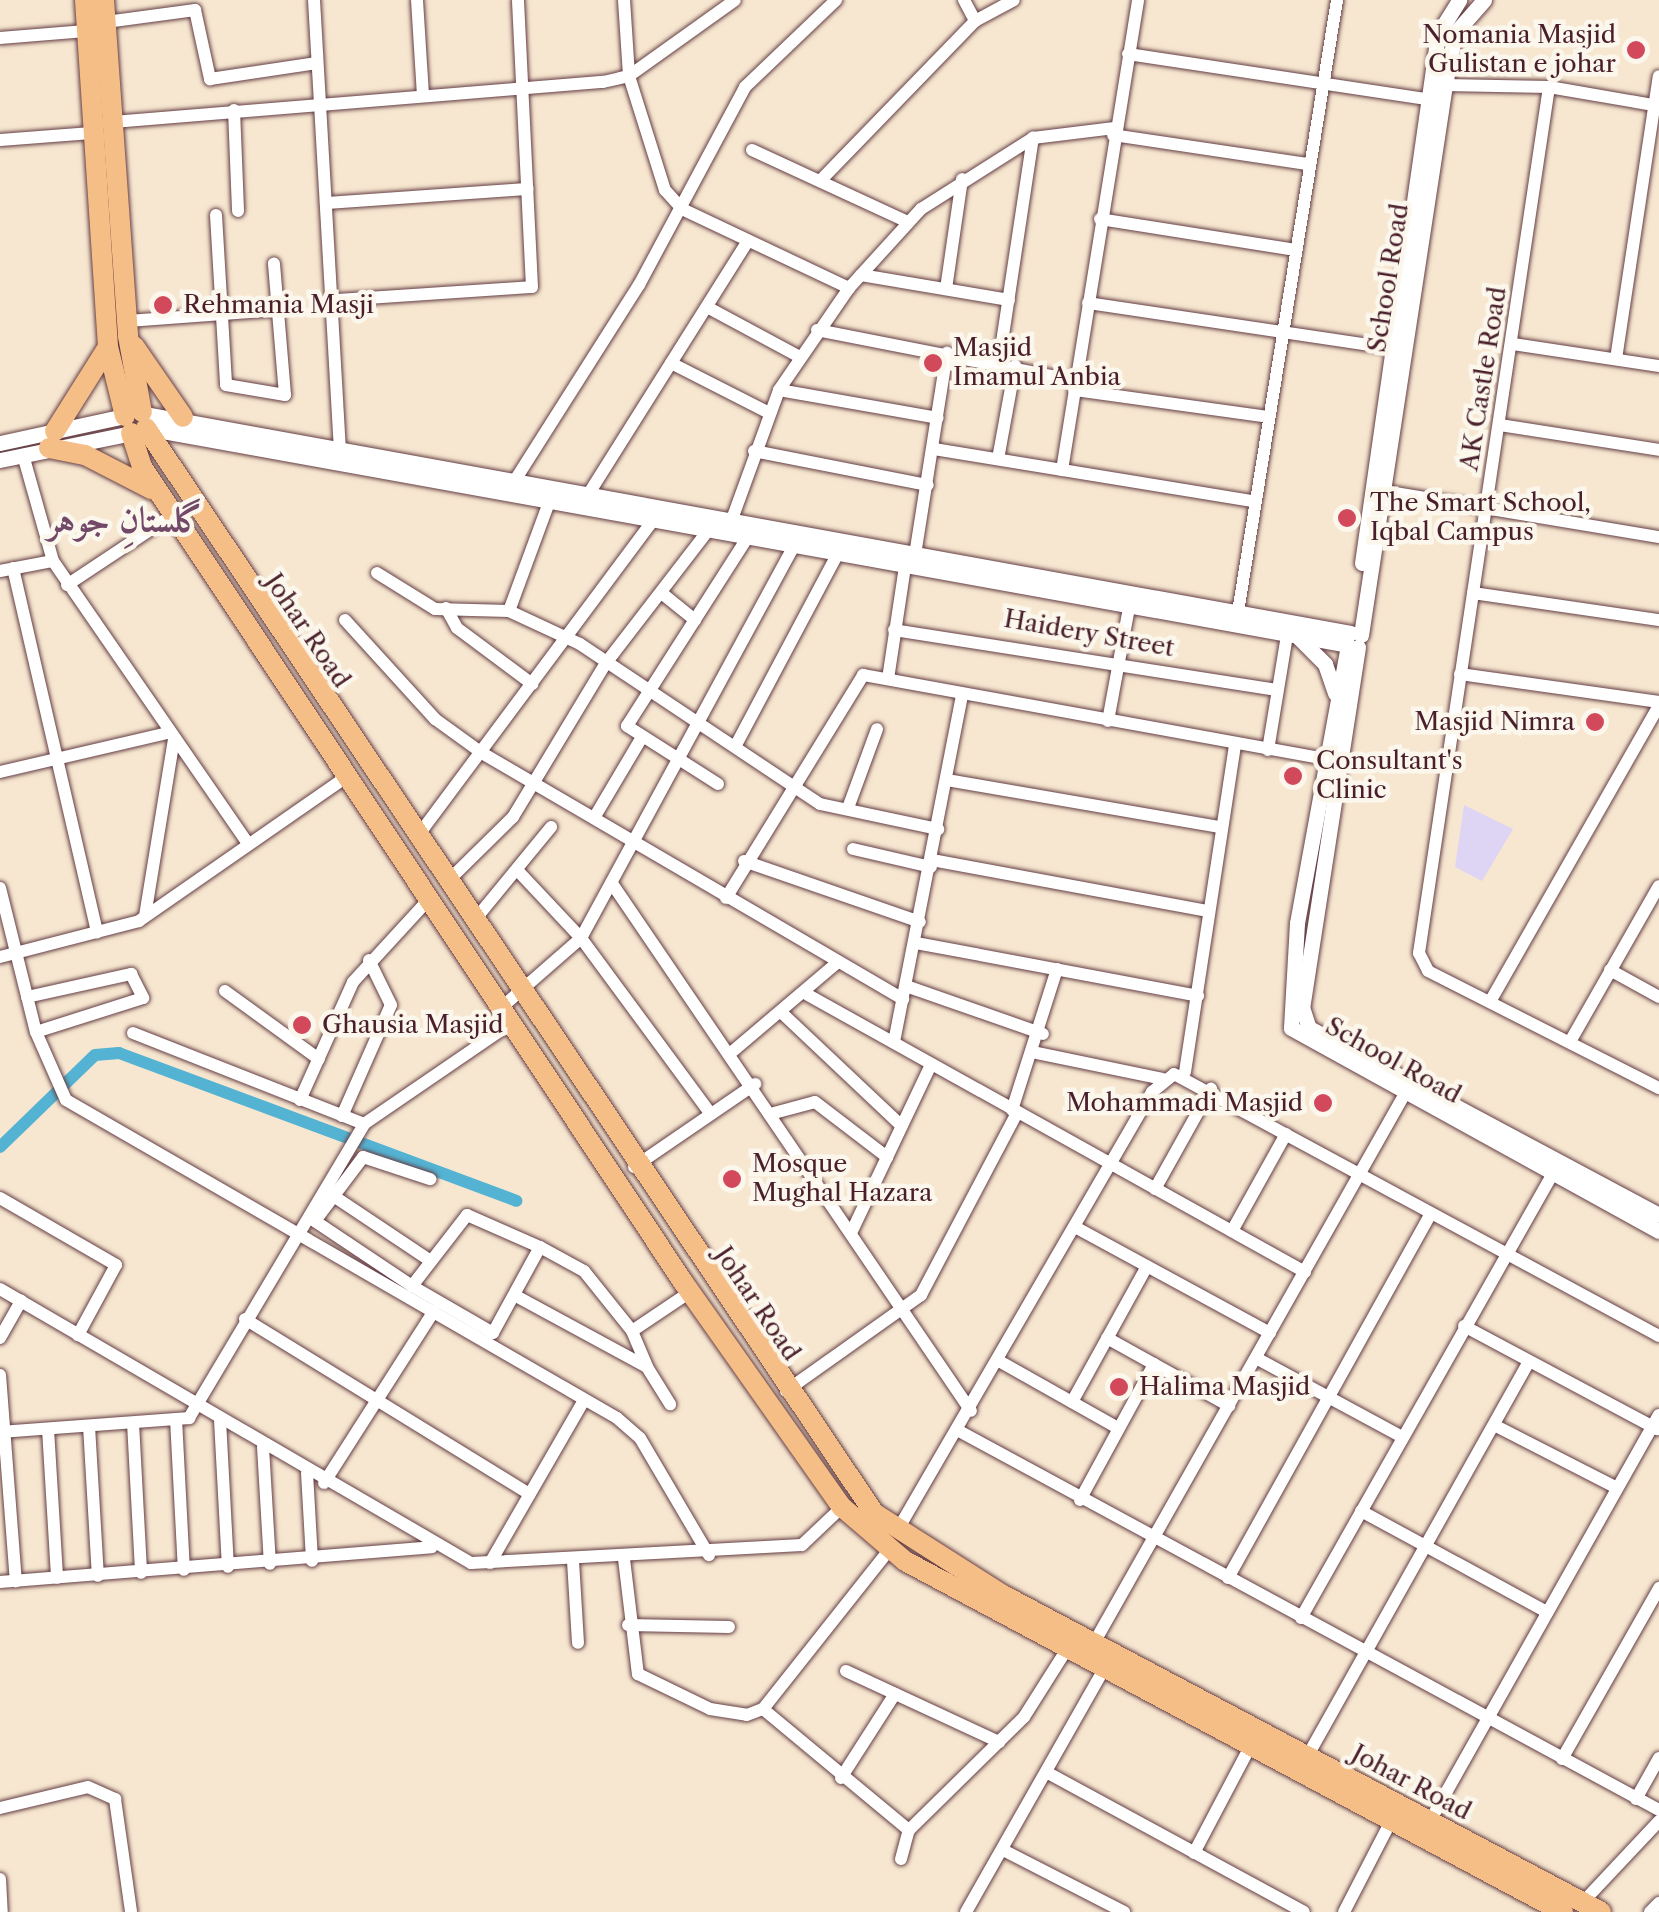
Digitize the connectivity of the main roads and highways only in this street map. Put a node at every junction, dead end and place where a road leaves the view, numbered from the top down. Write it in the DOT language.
graph roads {
  1 [pos="85,0"];
  2 [pos="104,0"];
  3 [pos="127,328"];
  4 [pos="108,347"];
  5 [pos="183,417"];
  6 [pos="138,420"];
  7 [pos="168,505"];
  8 [pos="438,891"];
  9 [pos="511,1008"];
  10 [pos="893,1540"];
  11 [pos="1592,1907"];
  12 [pos="1562,1912"];
  1 -- 4 [label="main road, Johar Road"];
  2 -- 3 [label="main road, Johar Road"];
  3 -- 5 [label="main road"];
  3 -- 6 [label="main road, Johar Road"];
  4 -- 6 [label="main road, Johar Road"];
  4 -- 7 [label="main road"];
  6 -- 7 [label="main road, Johar Road"];
  6 -- 8 [label="main road, Johar Road"];
  7 -- 8 [label="main road, Johar Road"];
  8 -- 9 [label="main road, Johar Road"];
  8 -- 9 [label="main road, Johar Road"];
  9 -- 10 [label="main road, Johar Road"];
  9 -- 10 [label="main road, Johar Road"];
  10 -- 11 [label="main road, Johar Road"];
  10 -- 12 [label="main road, Johar Road"];
}
